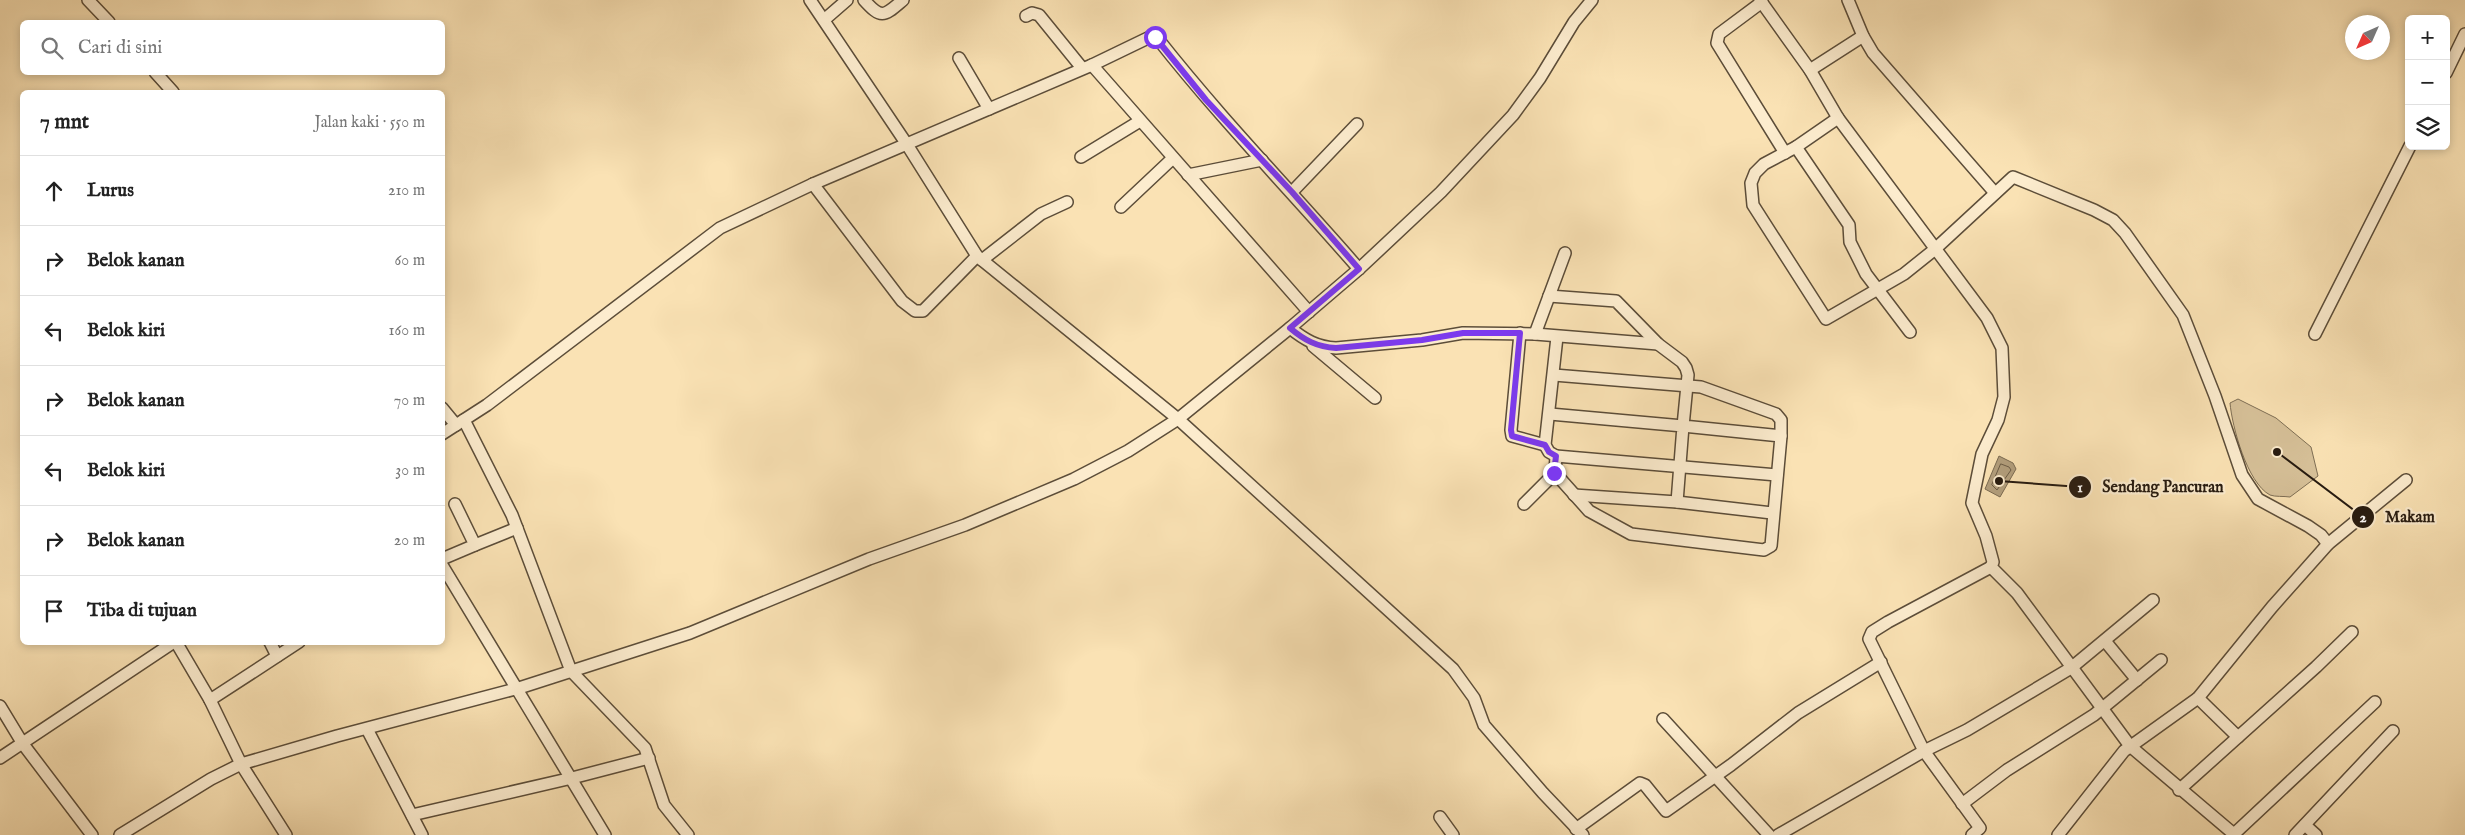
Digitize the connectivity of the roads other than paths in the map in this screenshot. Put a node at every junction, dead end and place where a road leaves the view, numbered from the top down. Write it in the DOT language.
graph roads {
  1 [pos="88,0"];
  2 [pos="810,0"];
  3 [pos="847,0"];
  4 [pos="864,0"];
  5 [pos="904,0"];
  6 [pos="1592,0"];
  7 [pos="1848,0"];
  8 [pos="1761,1"];
  9 [pos="1026,16"];
  10 [pos="107,20"];
  11 [pos="824,20"];
  12 [pos="2465,34"];
  13 [pos="1863,36"];
  14 [pos="959,58"];
  15 [pos="2450,65"];
  16 [pos="1087,67"];
  17 [pos="1810,70"];
  18 [pos="158,75"];
  19 [pos="172,90"];
  20 [pos="989,109"];
  21 [pos="1838,118"];
  22 [pos="1140,121"];
  23 [pos="1358,124"];
  24 [pos="906,142"];
  25 [pos="1796,147"];
  26 [pos="2408,150"];
  27 [pos="1785,153"];
  28 [pos="1081,157"];
  29 [pos="1173,158"];
  30 [pos="1262,160"];
  31 [pos="1188,175"];
  32 [pos="813,184"];
  33 [pos="1292,192"];
  34 [pos="1995,193"];
  35 [pos="1067,202"];
  36 [pos="1122,207"];
  37 [pos="1934,250"];
  38 [pos="1565,253"];
  39 [pos="980,258"];
  40 [pos="1359,269"];
  41 [pos="1876,288"];
  42 [pos="1549,296"];
  43 [pos="1308,312"];
  44 [pos="1290,328"];
  45 [pos="1910,332"];
  46 [pos="1520,333"];
  47 [pos="1535,334"];
  48 [pos="2315,334"];
  49 [pos="1557,337"];
  50 [pos="1306,341"];
  51 [pos="1658,344"];
  52 [pos="1554,375"];
  53 [pos="1687,385"];
  54 [pos="1375,398"];
  55 [pos="445,410"];
  56 [pos="1550,414"];
  57 [pos="1178,420"];
  58 [pos="460,422"];
  59 [pos="1683,426"];
  60 [pos="445,432"];
  61 [pos="1781,436"];
  62 [pos="1545,445"];
  63 [pos="1556,456"];
  64 [pos="1679,466"];
  65 [pos="1554,473"];
  66 [pos="1777,475"];
  67 [pos="2406,480"];
  68 [pos="1574,495"];
  69 [pos="1677,502"];
  70 [pos="455,504"];
  71 [pos="1524,504"];
  72 [pos="1772,512"];
  73 [pos="518,528"];
  74 [pos="2328,544"];
  75 [pos="476,545"];
  76 [pos="445,558"];
  77 [pos="1991,566"];
  78 [pos="445,570"];
  79 [pos="2153,600"];
  80 [pos="2352,632"];
  81 [pos="2105,641"];
  82 [pos="171,645"];
  83 [pos="177,645"];
  84 [pos="272,645"];
  85 [pos="294,645"];
  86 [pos="277,656"];
  87 [pos="2161,660"];
  88 [pos="1880,662"];
  89 [pos="2071,668"];
  90 [pos="571,672"];
  91 [pos="2137,680"];
  92 [pos="519,688"];
  93 [pos="2198,698"];
  94 [pos="210,700"];
  95 [pos="2375,702"];
  96 [pos="0,706"];
  97 [pos="2102,709"];
  98 [pos="1663,719"];
  99 [pos="367,729"];
  100 [pos="2393,731"];
  101 [pos="2238,737"];
  102 [pos="23,744"];
  103 [pos="2130,746"];
  104 [pos="1924,751"];
  105 [pos="0,758"];
  106 [pos="649,758"];
  107 [pos="242,764"];
  108 [pos="1715,777"];
  109 [pos="572,778"];
  110 [pos="2179,790"];
  111 [pos="1962,804"];
  112 [pos="412,815"];
  113 [pos="1440,817"];
  114 [pos="2306,825"];
  115 [pos="1580,832"];
  116 [pos="1979,833"];
  117 [pos="92,835"];
  118 [pos="120,835"];
  119 [pos="286,835"];
  120 [pos="422,835"];
  121 [pos="605,835"];
  122 [pos="688,835"];
  123 [pos="1453,835"];
  124 [pos="1769,835"];
  125 [pos="1778,835"];
  126 [pos="2058,835"];
  127 [pos="2235,835"];
  128 [pos="2295,835"];
  129 [pos="2316,835"];
  1 -- 10 [label="street"];
  2 -- 11 [label="street"];
  3 -- 11 [label="street"];
  4 -- 5 [label="street"];
  6 -- 40 [label="street"];
  7 -- 13 [label="street"];
  8 -- 17 [label="street"];
  8 -- 27 [label="street"];
  9 -- 16 [label="street"];
  11 -- 24 [label="street"];
  12 -- 15 [label="street"];
  13 -- 17 [label="street"];
  13 -- 34 [label="street"];
  14 -- 20 [label="street"];
  16 -- 20 [label="street"];
  16 -- 22 [label="street"];
  16 -- 30 [label="street"];
  17 -- 21 [label="street"];
  18 -- 19 [label="street"];
  20 -- 24 [label="street"];
  21 -- 25 [label="street"];
  21 -- 37 [label="street"];
  22 -- 28 [label="street"];
  22 -- 29 [label="street"];
  23 -- 33 [label="street"];
  24 -- 32 [label="street"];
  24 -- 39 [label="street"];
  25 -- 27 [label="street"];
  25 -- 41 [label="street"];
  26 -- 48 [label="street"];
  27 -- 41 [label="street"];
  29 -- 31 [label="street"];
  29 -- 36 [label="street"];
  30 -- 31 [label="street"];
  30 -- 33 [label="street"];
  31 -- 43 [label="street"];
  32 -- 39 [label="street"];
  32 -- 58 [label="street"];
  33 -- 40 [label="street"];
  34 -- 37 [label="street"];
  34 -- 74 [label="street"];
  35 -- 39 [label="street"];
  37 -- 41 [label="street"];
  37 -- 77 [label="street"];
  38 -- 42 [label="street"];
  39 -- 57 [label="street"];
  40 -- 43 [label="street"];
  41 -- 45 [label="street"];
  42 -- 47 [label="street"];
  42 -- 51 [label="street"];
  43 -- 44 [label="street"];
  44 -- 50 [label="street"];
  44 -- 57 [label="street"];
  46 -- 47 [label="street"];
  46 -- 50 [label="street"];
  46 -- 62 [label="street"];
  47 -- 49 [label="street"];
  49 -- 51 [label="street"];
  49 -- 52 [label="street"];
  50 -- 54 [label="street"];
  51 -- 53 [label="street"];
  52 -- 53 [label="street"];
  52 -- 56 [label="street"];
  53 -- 59 [label="street"];
  53 -- 61 [label="street"];
  55 -- 58 [label="street"];
  56 -- 59 [label="street"];
  56 -- 62 [label="street"];
  57 -- 90 [label="street"];
  57 -- 115 [label="street"];
  58 -- 60 [label="street"];
  58 -- 73 [label="street"];
  59 -- 61 [label="street"];
  59 -- 64 [label="street"];
  61 -- 66 [label="street"];
  62 -- 63 [label="street"];
  63 -- 64 [label="street"];
  63 -- 65 [label="street"];
  64 -- 66 [label="street"];
  64 -- 69 [label="street"];
  65 -- 68 [label="street"];
  65 -- 71 [label="street"];
  66 -- 72 [label="street"];
  67 -- 74 [label="street"];
  68 -- 69 [label="street"];
  68 -- 72 [label="street"];
  69 -- 72 [label="street"];
  70 -- 75 [label="street"];
  73 -- 75 [label="street"];
  73 -- 90 [label="street"];
  74 -- 93 [label="street"];
  75 -- 76 [label="street"];
  77 -- 88 [label="street"];
  77 -- 89 [label="street"];
  78 -- 92 [label="street"];
  79 -- 81 [label="street"];
  80 -- 101 [label="street"];
  81 -- 89 [label="street"];
  81 -- 91 [label="street"];
  82 -- 102 [label="street"];
  83 -- 94 [label="street"];
  84 -- 86 [label="street"];
  85 -- 86 [label="street"];
  86 -- 94 [label="street"];
  87 -- 91 [label="street"];
  88 -- 104 [label="street"];
  88 -- 108 [label="street"];
  89 -- 97 [label="street"];
  89 -- 104 [label="street"];
  90 -- 92 [label="street"];
  90 -- 106 [label="street"];
  91 -- 97 [label="street"];
  92 -- 99 [label="street"];
  92 -- 109 [label="street"];
  93 -- 101 [label="street"];
  93 -- 103 [label="street"];
  94 -- 107 [label="street"];
  95 -- 127 [label="street"];
  96 -- 102 [label="street"];
  97 -- 103 [label="street"];
  97 -- 111 [label="street"];
  98 -- 108 [label="street"];
  99 -- 107 [label="street"];
  99 -- 112 [label="street"];
  100 -- 114 [label="street"];
  101 -- 110 [label="street"];
  102 -- 105 [label="street"];
  102 -- 117 [label="street"];
  103 -- 110 [label="street"];
  103 -- 126 [label="street"];
  104 -- 111 [label="street"];
  104 -- 125 [label="street"];
  106 -- 109 [label="street"];
  106 -- 122 [label="street"];
  107 -- 118 [label="street"];
  107 -- 119 [label="street"];
  108 -- 115 [label="street"];
  108 -- 124 [label="street"];
  109 -- 112 [label="street"];
  109 -- 121 [label="street"];
  110 -- 127 [label="street"];
  111 -- 116 [label="street"];
  112 -- 120 [label="street"];
  113 -- 123 [label="street"];
  114 -- 128 [label="street"];
  114 -- 129 [label="street"];
}
